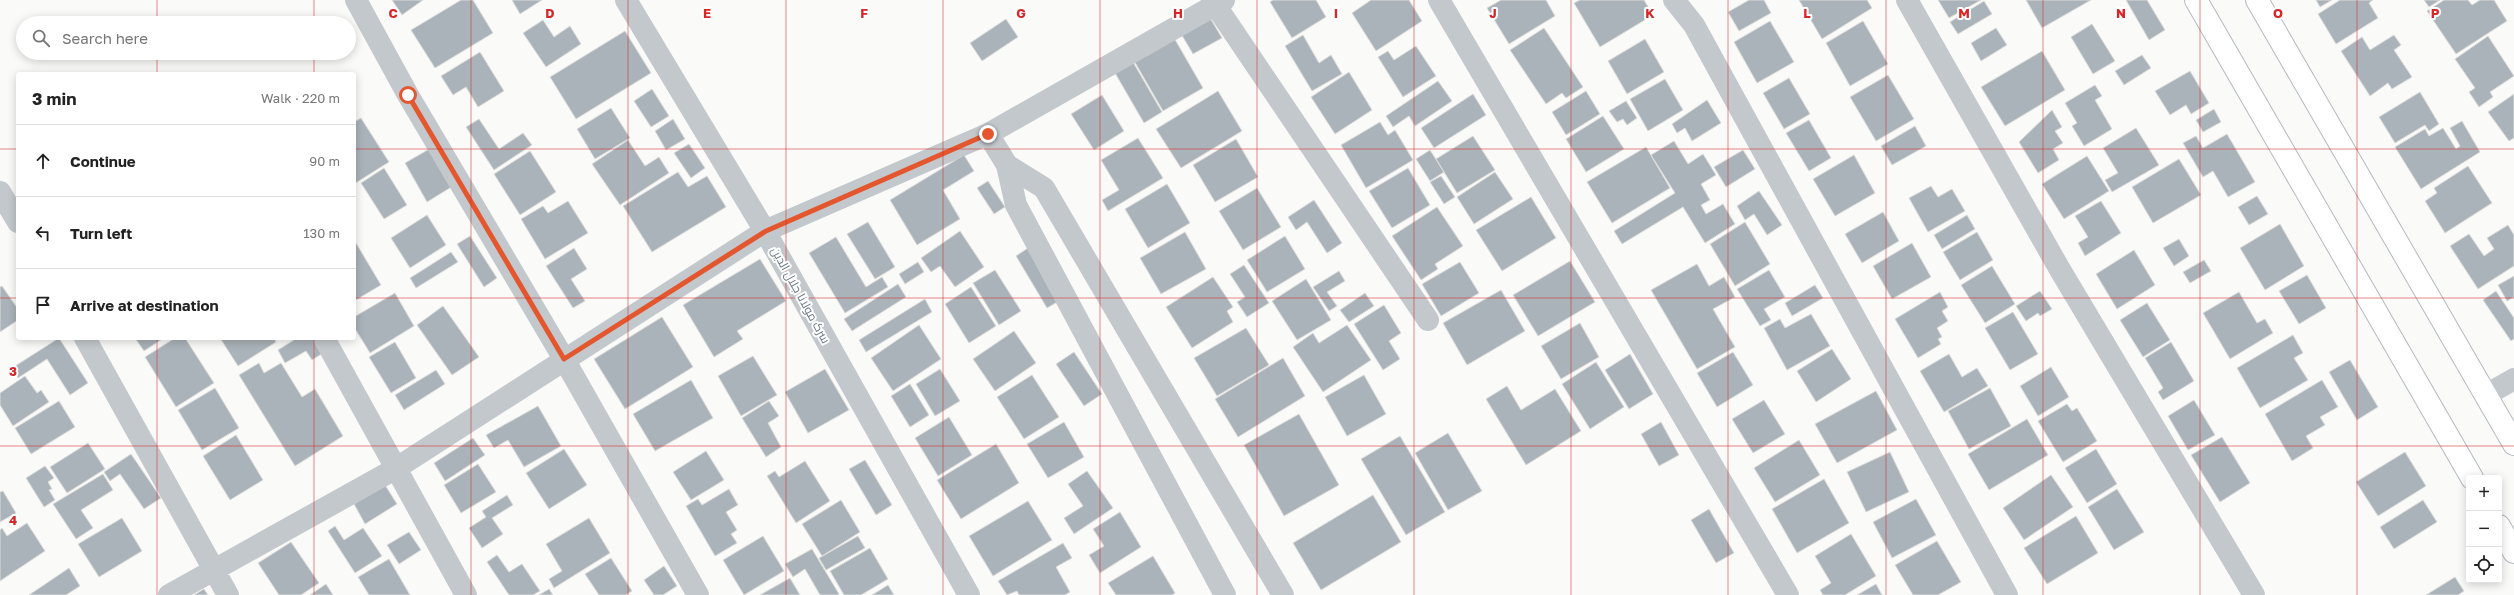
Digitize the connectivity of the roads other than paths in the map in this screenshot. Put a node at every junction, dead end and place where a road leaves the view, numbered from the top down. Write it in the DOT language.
graph roads {
  1 [pos="356,0"];
  2 [pos="626,0"];
  3 [pos="1439,0"];
  4 [pos="1674,0"];
  5 [pos="1907,0"];
  6 [pos="2196,0"];
  7 [pos="2257,0"];
  8 [pos="1217,2"];
  9 [pos="988,134"];
  10 [pos="1007,165"];
  11 [pos="0,192"];
  12 [pos="16,219"];
  13 [pos="766,231"];
  14 [pos="1428,320"];
  15 [pos="86,340"];
  16 [pos="325,340"];
  17 [pos="564,359"];
  18 [pos="2514,379"];
  19 [pos="2486,395"];
  20 [pos="2514,444"];
  21 [pos="395,469"];
  22 [pos="2470,475"];
  23 [pos="2502,531"];
  24 [pos="2514,552"];
  25 [pos="213,569"];
  26 [pos="170,595"];
  27 [pos="228,595"];
  28 [pos="466,595"];
  29 [pos="698,595"];
  30 [pos="969,595"];
  31 [pos="1225,595"];
  32 [pos="1283,595"];
  33 [pos="1788,595"];
  34 [pos="2008,595"];
  35 [pos="2254,595"];
  1 -- 17 [label="street"];
  2 -- 13 [label="street, سرک مولانا جلال الدین"];
  3 -- 33 [label="street"];
  4 -- 34 [label="street"];
  5 -- 35 [label="street"];
  6 -- 22 [label="main road"];
  7 -- 19 [label="main road"];
  8 -- 9 [label="street"];
  8 -- 14 [label="street"];
  9 -- 10 [label="street"];
  9 -- 13 [label="street"];
  10 -- 31 [label="street"];
  10 -- 32 [label="street"];
  11 -- 12 [label="street"];
  13 -- 17 [label="street"];
  13 -- 30 [label="street, سرک مولانا جلال الدین"];
  15 -- 25 [label="street"];
  16 -- 21 [label="street"];
  17 -- 21 [label="street"];
  17 -- 29 [label="street"];
  18 -- 19 [label="street"];
  19 -- 20 [label="main road"];
  21 -- 25 [label="street"];
  21 -- 28 [label="street"];
  23 -- 24 [label="main road"];
  25 -- 26 [label="street"];
  25 -- 27 [label="street"];
}
